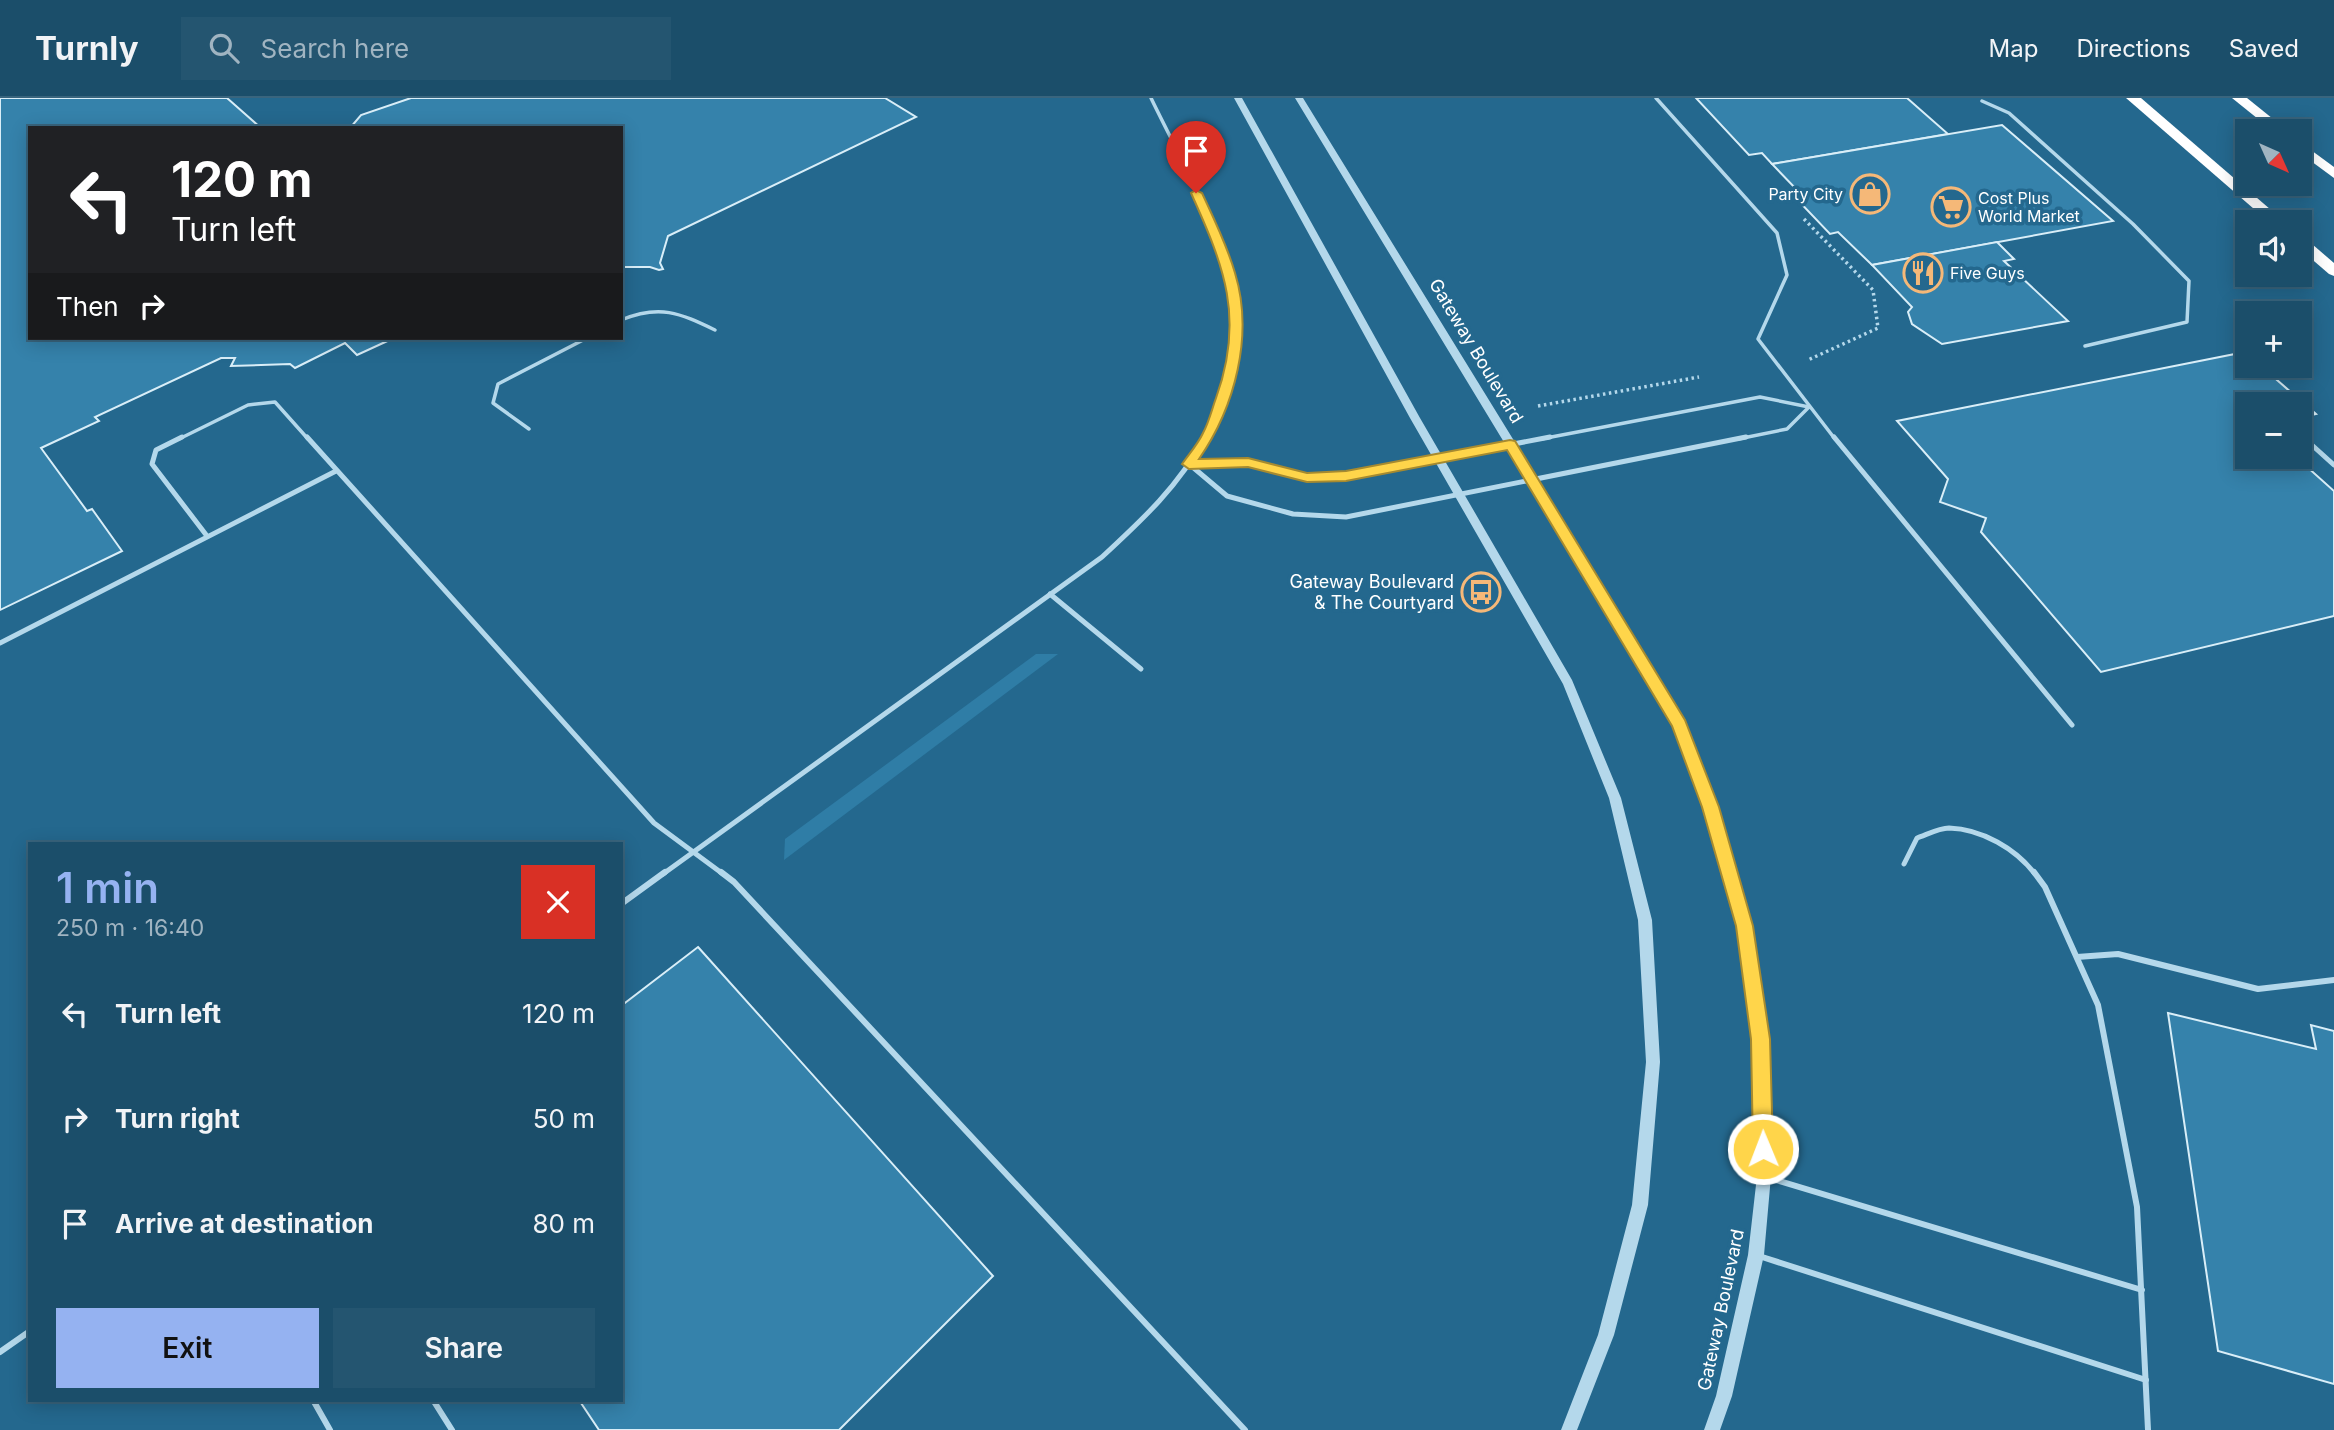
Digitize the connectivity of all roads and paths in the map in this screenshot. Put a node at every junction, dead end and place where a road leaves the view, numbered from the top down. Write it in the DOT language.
graph roads {
  1 [pos="1151,98"];
  2 [pos="1238,98"];
  3 [pos="1299,98"];
  4 [pos="1656,98"];
  5 [pos="2133,98"];
  6 [pos="2239,98"];
  7 [pos="1982,101"];
  8 [pos="2266,119"];
  9 [pos="2312,156"];
  10 [pos="2334,174"];
  11 [pos="2263,210"];
  12 [pos="2312,252"];
  13 [pos="2334,271"];
  14 [pos="623,319"];
  15 [pos="715,330"];
  16 [pos="583,340"];
  17 [pos="2085,346"];
  18 [pos="1809,407"];
  19 [pos="529,429"];
  20 [pos="1510,444"];
  21 [pos="2312,445"];
  22 [pos="1438,458"];
  23 [pos="1189,464"];
  24 [pos="2334,465"];
  25 [pos="336,471"];
  26 [pos="1533,480"];
  27 [pos="1460,495"];
  28 [pos="208,536"];
  29 [pos="1050,594"];
  30 [pos="0,643"];
  31 [pos="1140,669"];
  32 [pos="2072,725"];
  33 [pos="693,852"];
  34 [pos="1904,864"];
  35 [pos="623,903"];
  36 [pos="2077,957"];
  37 [pos="2334,980"];
  38 [pos="1764,1176"];
  39 [pos="1756,1255"];
  40 [pos="2142,1290"];
  41 [pos="28,1332"];
  42 [pos="0,1352"];
  43 [pos="2146,1380"];
  44 [pos="314,1402"];
  45 [pos="434,1402"];
  46 [pos="330,1430"];
  47 [pos="452,1430"];
  48 [pos="1245,1430"];
  49 [pos="1569,1430"];
  50 [pos="1712,1430"];
  51 [pos="2148,1430"];
  1 -- 23 [label="lane"];
  2 -- 22 [label="street"];
  3 -- 20 [label="street, Gateway Boulevard"];
  4 -- 18 [label="lane"];
  5 -- 11 [label="highway"];
  6 -- 8 [label="highway"];
  7 -- 17 [label="lane"];
  9 -- 10 [label="highway"];
  12 -- 13 [label="highway"];
  14 -- 15 [label="lane"];
  16 -- 19 [label="lane"];
  18 -- 20 [label="lane"];
  18 -- 26 [label="lane"];
  18 -- 32 [label="lane"];
  20 -- 22 [label="lane"];
  20 -- 26 [label="street, Gateway Boulevard"];
  21 -- 24 [label="lane"];
  22 -- 23 [label="lane"];
  22 -- 27 [label="street"];
  23 -- 27 [label="lane"];
  23 -- 29 [label="lane"];
  25 -- 28 [label="lane"];
  25 -- 28 [label="lane"];
  25 -- 33 [label="lane"];
  26 -- 27 [label="lane"];
  26 -- 38 [label="street, Gateway Boulevard"];
  27 -- 49 [label="street"];
  28 -- 30 [label="lane"];
  29 -- 31 [label="lane"];
  29 -- 33 [label="lane"];
  33 -- 35 [label="lane"];
  33 -- 48 [label="lane"];
  34 -- 36 [label="lane"];
  36 -- 37 [label="lane"];
  36 -- 40 [label="lane"];
  38 -- 39 [label="street, Gateway Boulevard"];
  38 -- 40 [label="lane"];
  39 -- 43 [label="lane"];
  39 -- 50 [label="street, Gateway Boulevard"];
  40 -- 43 [label="lane"];
  41 -- 42 [label="lane"];
  43 -- 51 [label="lane"];
  44 -- 46 [label="lane"];
  45 -- 47 [label="lane"];
}
